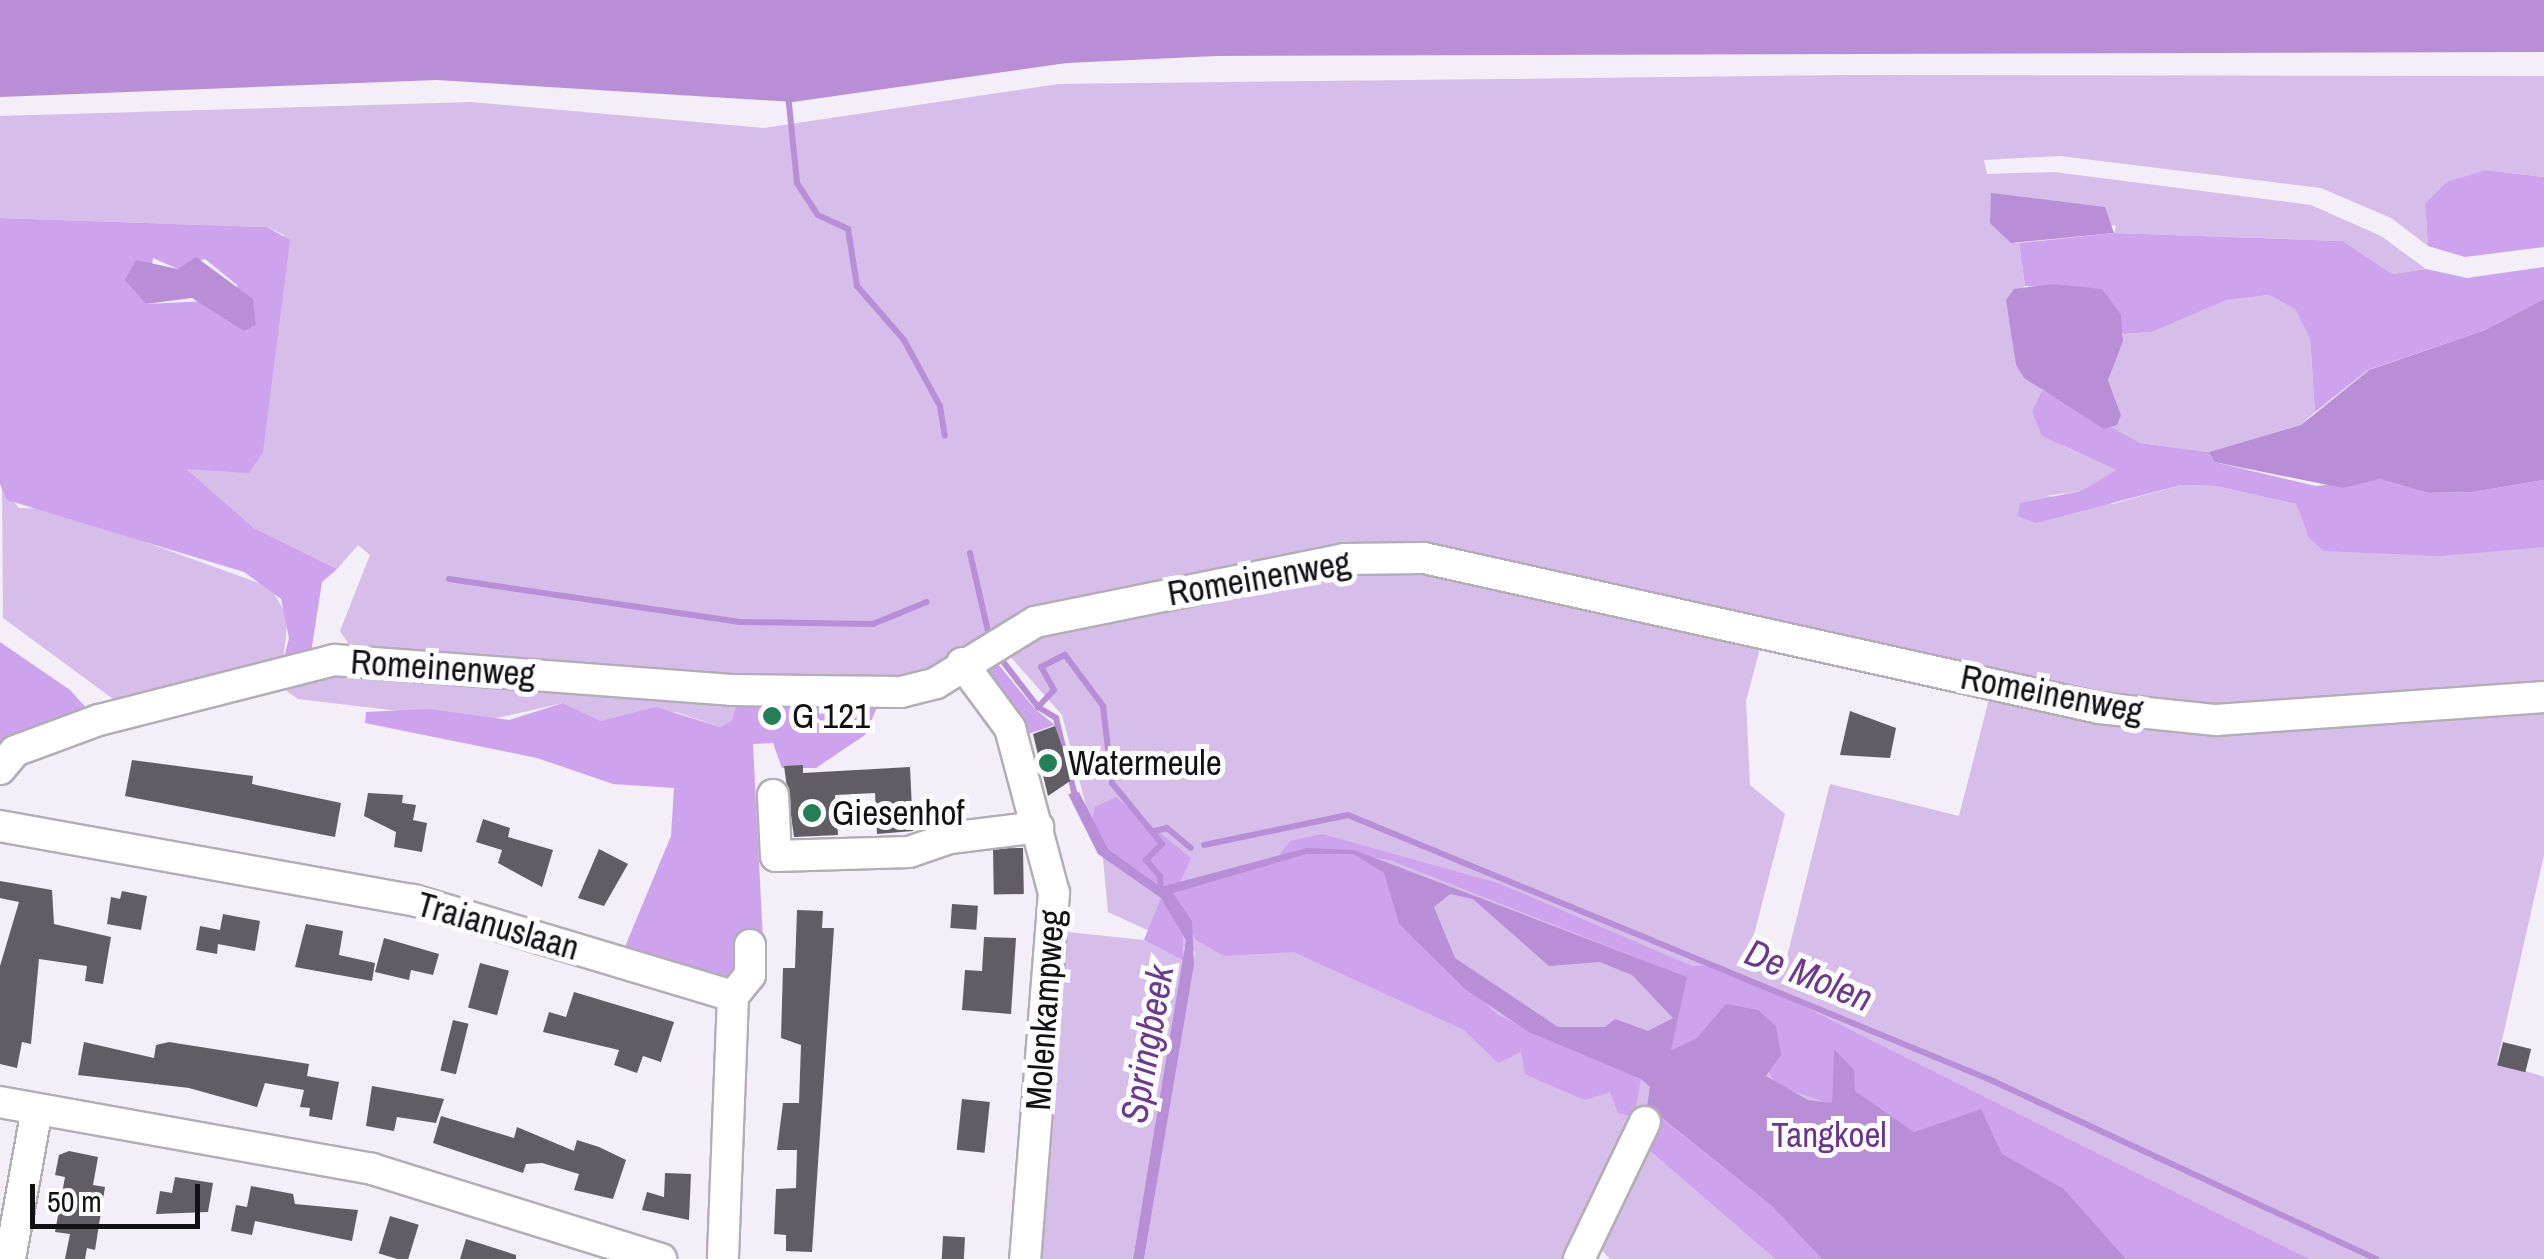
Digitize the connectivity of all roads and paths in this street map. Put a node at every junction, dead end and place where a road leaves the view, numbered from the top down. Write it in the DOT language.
graph roads {
  1 [pos="982,649"];
  2 [pos="2544,696"];
  3 [pos="0,769"];
  4 [pos="773,795"];
  5 [pos="0,826"];
  6 [pos="1038,827"];
  7 [pos="750,945"];
  8 [pos="732,996"];
  9 [pos="0,1102"];
  10 [pos="38,1110"];
  11 [pos="1645,1122"];
  12 [pos="1585,1256"];
  13 [pos="10,1259"];
  14 [pos="661,1259"];
  15 [pos="722,1259"];
  16 [pos="1025,1259"];
  1 -- 2 [label="street, Romeinenweg"];
  1 -- 3 [label="street, Romeinenweg"];
  1 -- 6 [label="street, Molenkampweg"];
  4 -- 6 [label="street"];
  5 -- 8 [label="street, Traianuslaan"];
  6 -- 16 [label="street, Molenkampweg"];
  7 -- 8 [label="street"];
  8 -- 15 [label="street"];
  9 -- 10 [label="street"];
  10 -- 13 [label="street"];
  10 -- 14 [label="street"];
  11 -- 12 [label="street"];
}
